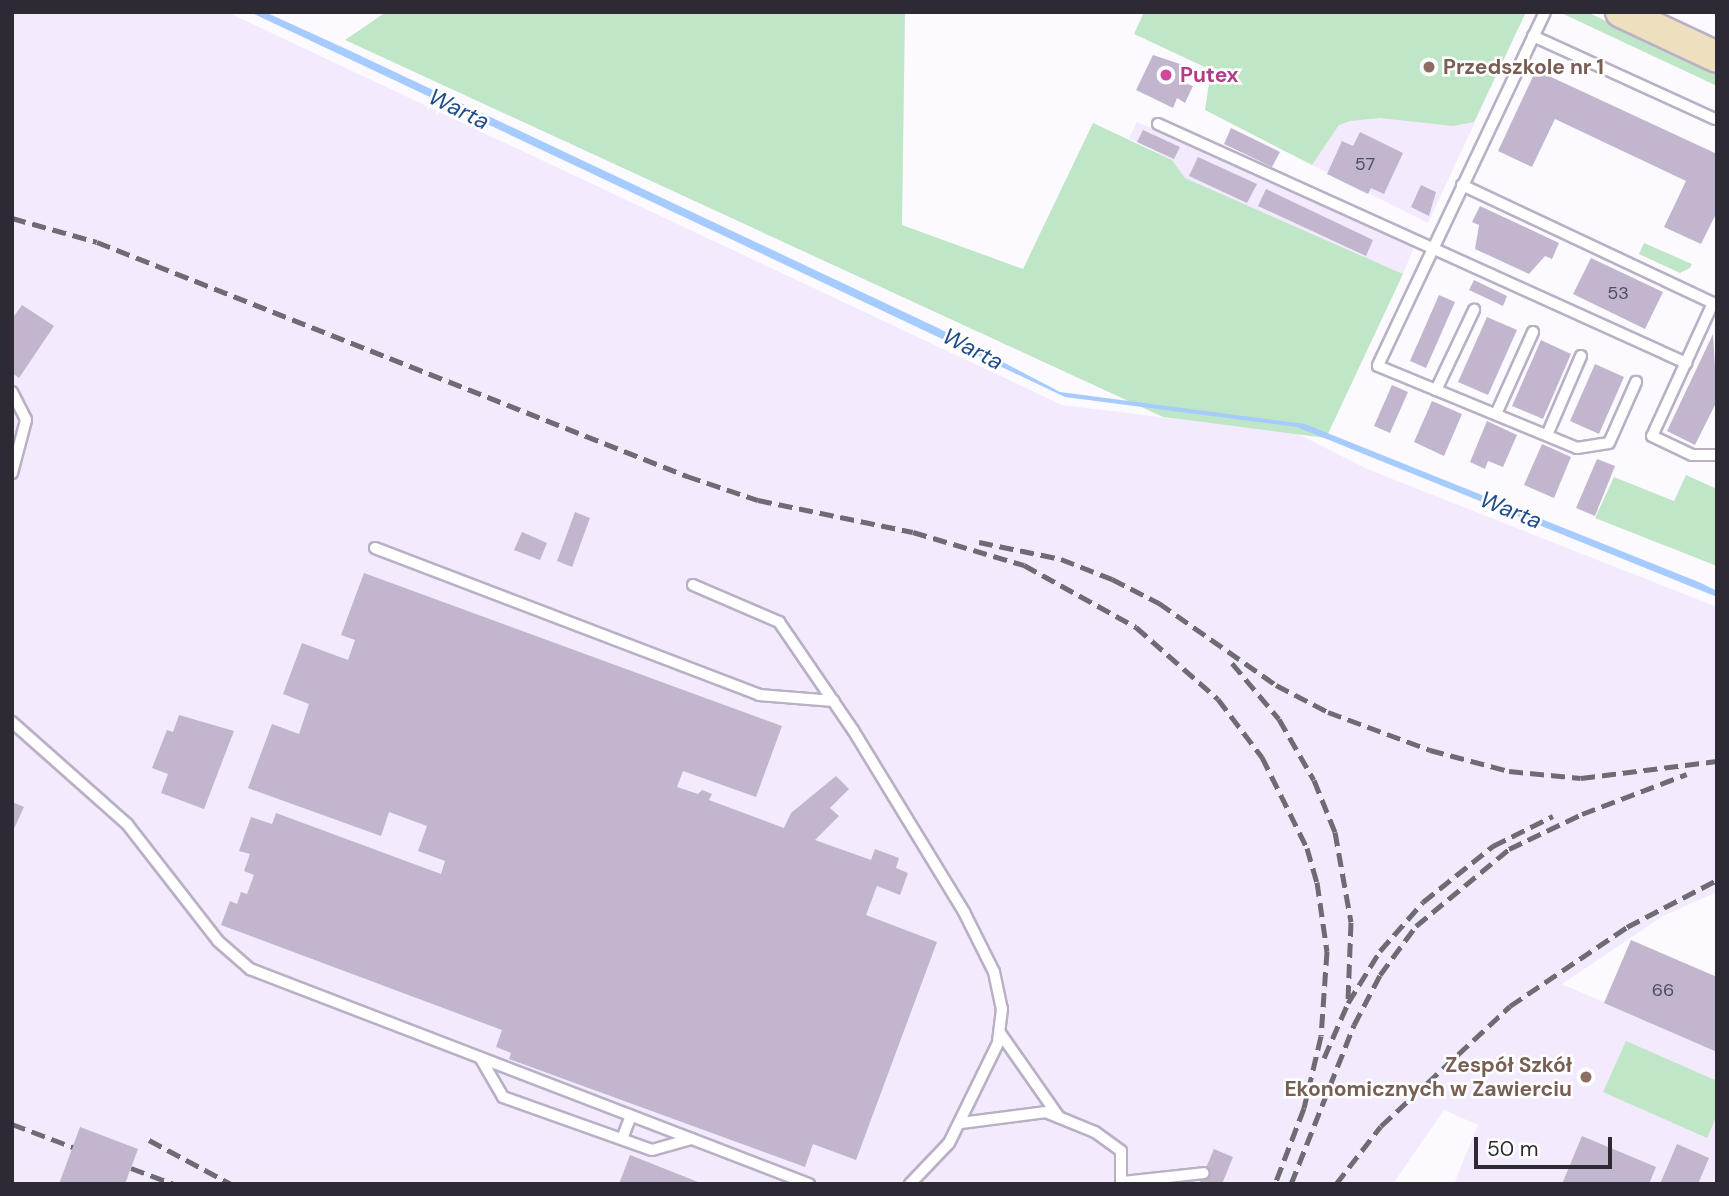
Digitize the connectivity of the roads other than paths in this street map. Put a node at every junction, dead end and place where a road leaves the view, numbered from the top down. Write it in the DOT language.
graph roads {
  1 [pos="1545,12"];
  2 [pos="1621,12"];
  3 [pos="1533,36"];
  4 [pos="1717,57"];
  5 [pos="1715,119"];
  6 [pos="1158,124"];
  7 [pos="1462,185"];
  8 [pos="1432,246"];
  9 [pos="1715,304"];
  10 [pos="1474,310"];
  11 [pos="1533,332"];
  12 [pos="1581,356"];
  13 [pos="1686,363"];
  14 [pos="1636,383"];
  15 [pos="1437,390"];
  16 [pos="12,392"];
  17 [pos="1496,414"];
  18 [pos="1546,435"];
  19 [pos="1717,454"];
  20 [pos="12,473"];
  21 [pos="375,548"];
  22 [pos="693,585"];
  23 [pos="834,701"];
  24 [pos="12,722"];
  25 [pos="1000,1032"];
  26 [pos="481,1059"];
  27 [pos="631,1116"];
  28 [pos="1059,1117"];
  29 [pos="961,1123"];
  30 [pos="622,1139"];
  31 [pos="691,1139"];
  32 [pos="1204,1173"];
  33 [pos="1122,1183"];
  34 [pos="809,1184"];
  35 [pos="910,1184"];
  1 -- 3 [label="lane"];
  2 -- 4 [label="main road"];
  3 -- 5 [label="lane"];
  3 -- 7 [label="lane"];
  6 -- 8 [label="lane"];
  7 -- 8 [label="lane"];
  7 -- 9 [label="lane"];
  8 -- 13 [label="lane"];
  8 -- 15 [label="lane"];
  9 -- 13 [label="lane"];
  10 -- 15 [label="lane"];
  11 -- 17 [label="lane"];
  12 -- 18 [label="lane"];
  13 -- 19 [label="lane"];
  14 -- 18 [label="lane"];
  15 -- 17 [label="lane"];
  16 -- 20 [label="lane"];
  17 -- 18 [label="lane"];
  21 -- 23 [label="lane"];
  22 -- 23 [label="lane"];
  23 -- 25 [label="lane"];
  24 -- 26 [label="lane"];
  25 -- 28 [label="lane"];
  25 -- 29 [label="lane"];
  26 -- 27 [label="lane"];
  26 -- 30 [label="lane"];
  27 -- 30 [label="lane"];
  27 -- 31 [label="lane"];
  28 -- 29 [label="lane"];
  28 -- 33 [label="lane"];
  29 -- 35 [label="lane"];
  30 -- 31 [label="lane"];
  31 -- 34 [label="lane"];
  32 -- 33 [label="lane"];
}
